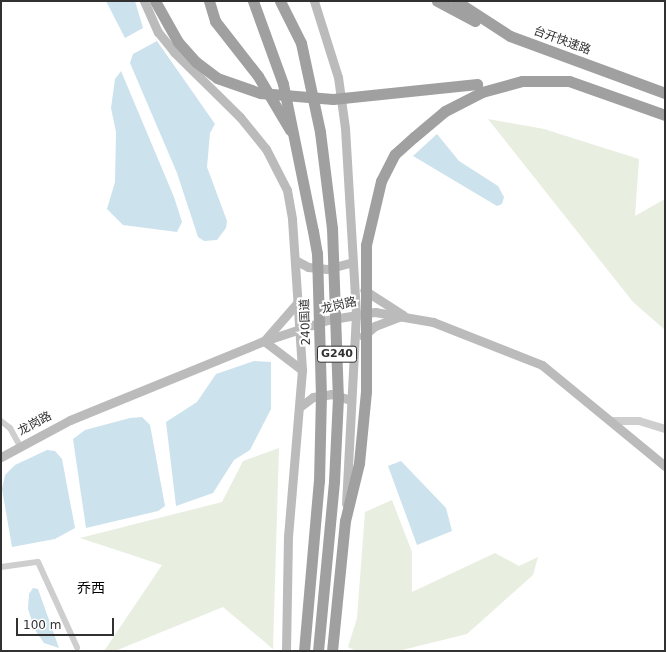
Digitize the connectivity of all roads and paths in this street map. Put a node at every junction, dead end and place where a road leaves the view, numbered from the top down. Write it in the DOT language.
graph roads {
  1 [pos="144,1"];
  2 [pos="155,1"];
  3 [pos="209,1"];
  4 [pos="253,1"];
  5 [pos="280,1"];
  6 [pos="314,1"];
  7 [pos="436,1"];
  8 [pos="456,1"];
  9 [pos="510,36"];
  10 [pos="480,88"];
  11 [pos="665,93"];
  12 [pos="665,115"];
  13 [pos="298,146"];
  14 [pos="295,260"];
  15 [pos="353,262"];
  16 [pos="354,281"];
  17 [pos="298,302"];
  18 [pos="356,314"];
  19 [pos="403,315"];
  20 [pos="299,329"];
  21 [pos="264,341"];
  22 [pos="354,346"];
  23 [pos="302,370"];
  24 [pos="351,400"];
  25 [pos="301,406"];
  26 [pos="1,421"];
  27 [pos="614,421"];
  28 [pos="665,429"];
  29 [pos="20,446"];
  30 [pos="1,457"];
  31 [pos="665,466"];
  32 [pos="345,521"];
  33 [pos="1,567"];
  34 [pos="77,647"];
  35 [pos="286,651"];
  36 [pos="304,651"];
  37 [pos="318,651"];
  38 [pos="332,651"];
  1 -- 14 [label="main road"];
  2 -- 10 [label="highway, bridge"];
  3 -- 13 [label="highway"];
  4 -- 13 [label="highway, 240国道 / G240"];
  5 -- 37 [label="highway, G240, bridge"];
  6 -- 15 [label="main road"];
  7 -- 9 [label="highway"];
  8 -- 9 [label="highway, 台开快速路"];
  9 -- 11 [label="highway, 台开快速路"];
  10 -- 12 [label="highway"];
  10 -- 32 [label="highway, bridge"];
  13 -- 36 [label="highway, 240国道 / G240, bridge"];
  14 -- 15 [label="main road"];
  14 -- 17 [label="main road"];
  15 -- 16 [label="main road"];
  16 -- 18 [label="main road"];
  16 -- 19 [label="main road"];
  17 -- 20 [label="main road"];
  17 -- 21 [label="main road"];
  18 -- 19 [label="main road, 龙岗路"];
  18 -- 20 [label="main road, 龙岗路"];
  18 -- 22 [label="main road"];
  19 -- 22 [label="main road"];
  19 -- 27 [label="main road, 龙岗路"];
  20 -- 21 [label="main road, 龙岗路"];
  20 -- 23 [label="main road"];
  21 -- 23 [label="main road"];
  21 -- 29 [label="main road, 龙岗路"];
  22 -- 24 [label="main road"];
  23 -- 25 [label="main road"];
  24 -- 25 [label="main road"];
  24 -- 32 [label="main road"];
  25 -- 35 [label="main road"];
  26 -- 29 [label="street"];
  27 -- 28 [label="street"];
  27 -- 31 [label="main road, 龙岗路"];
  29 -- 30 [label="main road, 龙岗路"];
  32 -- 38 [label="highway"];
  33 -- 34 [label="street"];
}
